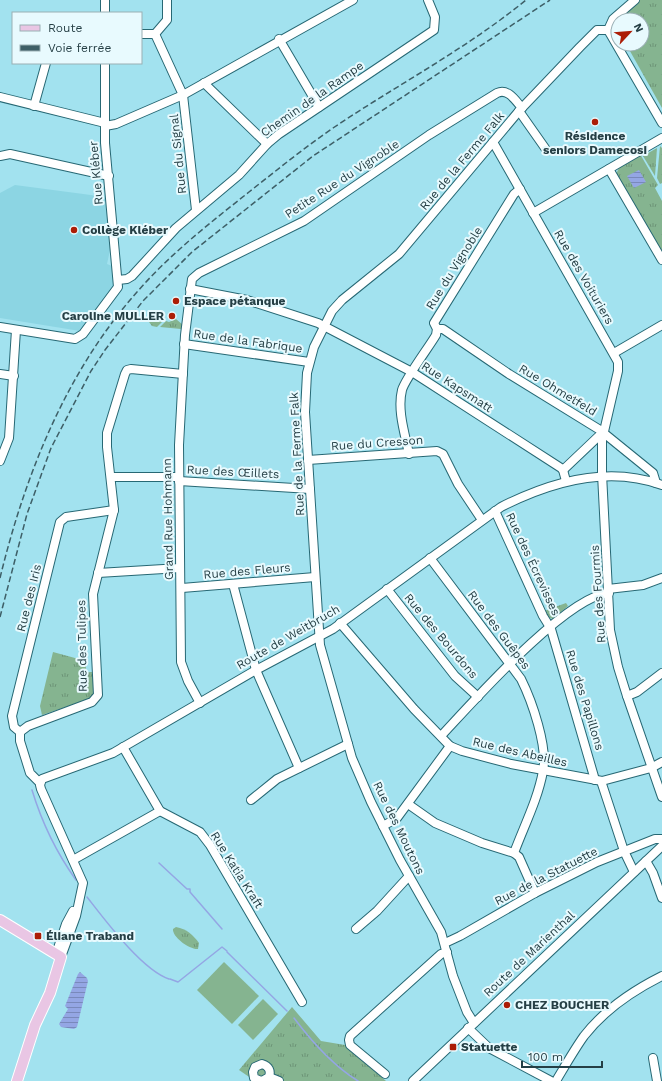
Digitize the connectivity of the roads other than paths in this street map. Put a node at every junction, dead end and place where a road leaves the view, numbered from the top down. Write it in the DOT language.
graph roads {
  1 [pos="105,0"];
  2 [pos="167,0"];
  3 [pos="353,0"];
  4 [pos="428,0"];
  5 [pos="635,0"];
  6 [pos="105,12"];
  7 [pos="608,30"];
  8 [pos="142,34"];
  9 [pos="155,34"];
  10 [pos="279,40"];
  11 [pos="46,64"];
  12 [pos="105,64"];
  13 [pos="204,84"];
  14 [pos="182,95"];
  15 [pos="0,97"];
  16 [pos="34,106"];
  17 [pos="319,106"];
  18 [pos="521,109"];
  19 [pos="662,123"];
  20 [pos="105,125"];
  21 [pos="662,138"];
  22 [pos="493,142"];
  23 [pos="267,144"];
  24 [pos="545,148"];
  25 [pos="0,156"];
  26 [pos="609,169"];
  27 [pos="109,176"];
  28 [pos="520,189"];
  29 [pos="196,210"];
  30 [pos="533,213"];
  31 [pos="662,260"];
  32 [pos="118,280"];
  33 [pos="190,289"];
  34 [pos="662,325"];
  35 [pos="323,326"];
  36 [pos="0,327"];
  37 [pos="437,329"];
  38 [pos="16,330"];
  39 [pos="186,331"];
  40 [pos="184,344"];
  41 [pos="614,353"];
  42 [pos="309,362"];
  43 [pos="412,372"];
  44 [pos="0,374"];
  45 [pos="182,374"];
  46 [pos="14,376"];
  47 [pos="603,432"];
  48 [pos="409,454"];
  49 [pos="308,460"];
  50 [pos="0,461"];
  51 [pos="563,470"];
  52 [pos="110,477"];
  53 [pos="603,477"];
  54 [pos="179,479"];
  55 [pos="566,481"];
  56 [pos="659,484"];
  57 [pos="310,489"];
  58 [pos="114,510"];
  59 [pos="495,511"];
  60 [pos="482,520"];
  61 [pos="430,558"];
  62 [pos="180,568"];
  63 [pos="98,573"];
  64 [pos="315,577"];
  65 [pos="662,578"];
  66 [pos="233,584"];
  67 [pos="182,588"];
  68 [pos="387,589"];
  69 [pos="609,591"];
  70 [pos="340,623"];
  71 [pos="550,627"];
  72 [pos="319,636"];
  73 [pos="510,664"];
  74 [pos="256,670"];
  75 [pos="662,673"];
  76 [pos="626,696"];
  77 [pos="478,697"];
  78 [pos="200,703"];
  79 [pos="20,732"];
  80 [pos="441,736"];
  81 [pos="348,744"];
  82 [pos="450,746"];
  83 [pos="123,747"];
  84 [pos="662,762"];
  85 [pos="298,768"];
  86 [pos="651,768"];
  87 [pos="544,770"];
  88 [pos="599,780"];
  89 [pos="40,783"];
  90 [pos="662,797"];
  91 [pos="251,800"];
  92 [pos="408,804"];
  93 [pos="160,811"];
  94 [pos="383,826"];
  95 [pos="662,839"];
  96 [pos="662,846"];
  97 [pos="624,851"];
  98 [pos="514,853"];
  99 [pos="73,860"];
  100 [pos="646,861"];
  101 [pos="634,872"];
  102 [pos="409,876"];
  103 [pos="535,893"];
  104 [pos="662,898"];
  105 [pos="0,920"];
  106 [pos="0,924"];
  107 [pos="356,928"];
  108 [pos="445,943"];
  109 [pos="447,952"];
  110 [pos="58,959"];
  111 [pos="662,976"];
  112 [pos="302,1002"];
  113 [pos="471,1026"];
  114 [pos="654,1058"];
  115 [pos="385,1074"];
  116 [pos="264,1080"];
  117 [pos="17,1081"];
  118 [pos="279,1081"];
  119 [pos="413,1081"];
  120 [pos="551,1081"];
  121 [pos="556,1081"];
  122 [pos="657,1081"];
  1 -- 6 [label="street"];
  2 -- 9 [label="street"];
  3 -- 10 [label="street"];
  4 -- 17 [label="street, Chemin de la Rampe"];
  5 -- 7 [label="street"];
  7 -- 18 [label="street, Rue de la Ferme Falk"];
  7 -- 19 [label="street"];
  8 -- 9 [label="street"];
  9 -- 14 [label="street, Rue du Signal"];
  10 -- 13 [label="street"];
  10 -- 17 [label="street"];
  11 -- 16 [label="street"];
  12 -- 20 [label="street, Rue Kléber"];
  13 -- 14 [label="street"];
  13 -- 23 [label="street"];
  14 -- 20 [label="street"];
  14 -- 29 [label="street, Rue du Signal"];
  15 -- 16 [label="street"];
  16 -- 20 [label="street"];
  17 -- 23 [label="street, Chemin de la Rampe"];
  18 -- 22 [label="street, Rue de la Ferme Falk"];
  18 -- 24 [label="street, Rue de la Ferme Falk"];
  18 -- 33 [label="street, Petite Rue du Vignoble"];
  20 -- 27 [label="street, Rue Kléber"];
  21 -- 26 [label="street"];
  22 -- 28 [label="street, Rue des Voituriers"];
  22 -- 35 [label="street, Rue de la Ferme Falk"];
  23 -- 29 [label="street, Chemin de la Rampe"];
  25 -- 27 [label="street"];
  26 -- 30 [label="street"];
  26 -- 31 [label="street"];
  27 -- 32 [label="street, Rue Kléber"];
  28 -- 30 [label="street, Rue des Voituriers"];
  28 -- 37 [label="street, Rue du Vignoble"];
  29 -- 32 [label="street, Chemin de la Rampe"];
  30 -- 41 [label="street, Rue des Voituriers"];
  32 -- 38 [label="street"];
  33 -- 35 [label="street, Rue Kapsmatt"];
  33 -- 39 [label="street, Petite Rue du Vignoble"];
  34 -- 41 [label="street"];
  35 -- 42 [label="street, Rue de la Ferme Falk"];
  35 -- 43 [label="street, Rue Kapsmatt"];
  36 -- 38 [label="street"];
  37 -- 43 [label="street, Rue du Vignoble"];
  37 -- 47 [label="street, Rue Ohmetfeld"];
  38 -- 46 [label="street"];
  39 -- 40 [label="street, Grand Rue Hohmann"];
  40 -- 42 [label="street, Rue de la Fabrique"];
  40 -- 45 [label="street, Grand Rue Hohmann"];
  41 -- 47 [label="street, Rue des Voituriers"];
  42 -- 49 [label="street, Rue de la Ferme Falk"];
  43 -- 48 [label="street, Rue du Vignoble"];
  43 -- 51 [label="street, Rue Kapsmatt"];
  44 -- 46 [label="street"];
  45 -- 52 [label="street, Rue des Tulipes"];
  45 -- 54 [label="street, Grand Rue Hohmann"];
  46 -- 50 [label="street"];
  47 -- 51 [label="street"];
  47 -- 53 [label="street, Rue des Voituriers"];
  47 -- 56 [label="street, Rue Ohmetfeld"];
  48 -- 49 [label="street, Rue du Cresson"];
  48 -- 60 [label="street, Rue du Cresson"];
  49 -- 57 [label="street, Rue de la Ferme Falk"];
  51 -- 55 [label="street"];
  52 -- 54 [label="street, Rue des Œillets"];
  52 -- 58 [label="street, Rue des Tulipes"];
  53 -- 55 [label="street, Route de Weitbruch"];
  53 -- 56 [label="street, Route de Weitbruch"];
  53 -- 69 [label="street, Rue des Fourmis"];
  54 -- 57 [label="street, Rue des Œillets"];
  54 -- 62 [label="street, Grand Rue Hohmann"];
  55 -- 59 [label="street, Route de Weitbruch"];
  57 -- 64 [label="street, Rue de la Ferme Falk"];
  58 -- 63 [label="street, Rue des Tulipes"];
  58 -- 79 [label="street, Rue des Iris"];
  59 -- 60 [label="street, Route de Weitbruch"];
  59 -- 71 [label="street, Rue des Écrevisses"];
  60 -- 61 [label="street, Route de Weitbruch"];
  61 -- 68 [label="street, Route de Weitbruch"];
  61 -- 73 [label="street, Rue des Guêpes"];
  62 -- 63 [label="street"];
  62 -- 67 [label="street, Grand Rue Hohmann"];
  63 -- 79 [label="street, Rue des Tulipes"];
  64 -- 66 [label="street, Rue des Fleurs"];
  64 -- 72 [label="street, Rue de la Ferme Falk"];
  65 -- 69 [label="street"];
  66 -- 67 [label="street, Rue des Fleurs"];
  66 -- 74 [label="street"];
  67 -- 78 [label="street, Grand Rue Hohmann"];
  68 -- 70 [label="street, Route de Weitbruch"];
  68 -- 77 [label="street, Rue des Bourdons"];
  69 -- 71 [label="street"];
  69 -- 76 [label="street, Rue des Fourmis"];
  70 -- 72 [label="street, Route de Weitbruch"];
  70 -- 80 [label="street, Rue des Abeilles"];
  71 -- 73 [label="street"];
  71 -- 88 [label="street, Rue des Papillons"];
  72 -- 74 [label="street, Route de Weitbruch"];
  72 -- 81 [label="street, Rue des Moutons"];
  73 -- 77 [label="street"];
  73 -- 87 [label="street, Rue des Guêpes"];
  74 -- 78 [label="street, Route de Weitbruch"];
  74 -- 85 [label="street"];
  75 -- 76 [label="street"];
  76 -- 86 [label="street, Rue des Fourmis"];
  77 -- 80 [label="street"];
  78 -- 83 [label="street, Route de Weitbruch"];
  79 -- 89 [label="street"];
  80 -- 82 [label="street, Rue des Abeilles"];
  81 -- 85 [label="street"];
  81 -- 94 [label="street, Rue des Moutons"];
  82 -- 87 [label="street, Rue des Abeilles"];
  82 -- 92 [label="street"];
  83 -- 89 [label="street, Route de Weitbruch"];
  83 -- 93 [label="street"];
  84 -- 86 [label="street, Rue des Abeilles"];
  85 -- 91 [label="street"];
  86 -- 88 [label="street, Rue des Abeilles"];
  86 -- 90 [label="street, Rue des Fourmis"];
  87 -- 88 [label="street, Rue des Abeilles"];
  87 -- 98 [label="street"];
  88 -- 97 [label="street, Rue des Papillons"];
  89 -- 99 [label="street"];
  92 -- 94 [label="street"];
  92 -- 98 [label="street"];
  93 -- 99 [label="street"];
  93 -- 112 [label="street, Rue Katia Kraft"];
  94 -- 102 [label="street, Rue des Moutons"];
  95 -- 97 [label="street, Rue de la Statuette"];
  96 -- 100 [label="street, Route de Marienthal"];
  97 -- 101 [label="street, Rue des Papillons"];
  97 -- 103 [label="street, Rue de la Statuette"];
  98 -- 103 [label="street"];
  99 -- 110 [label="street"];
  100 -- 101 [label="street, Route de Marienthal"];
  100 -- 104 [label="street"];
  101 -- 113 [label="street, Route de Marienthal"];
  102 -- 107 [label="street"];
  102 -- 108 [label="street, Rue des Moutons"];
  103 -- 108 [label="street, Rue de la Statuette"];
  105 -- 110 [label="main road"];
  106 -- 110 [label="main road"];
  108 -- 109 [label="street, Rue des Moutons"];
  109 -- 113 [label="street, Rue des Moutons"];
  109 -- 115 [label="street"];
  110 -- 117 [label="main road"];
  111 -- 121 [label="street"];
  113 -- 119 [label="street, Route de Marienthal"];
  113 -- 120 [label="street, Rue des Moutons"];
  114 -- 122 [label="street"];
  116 -- 118 [label="street"];
}
